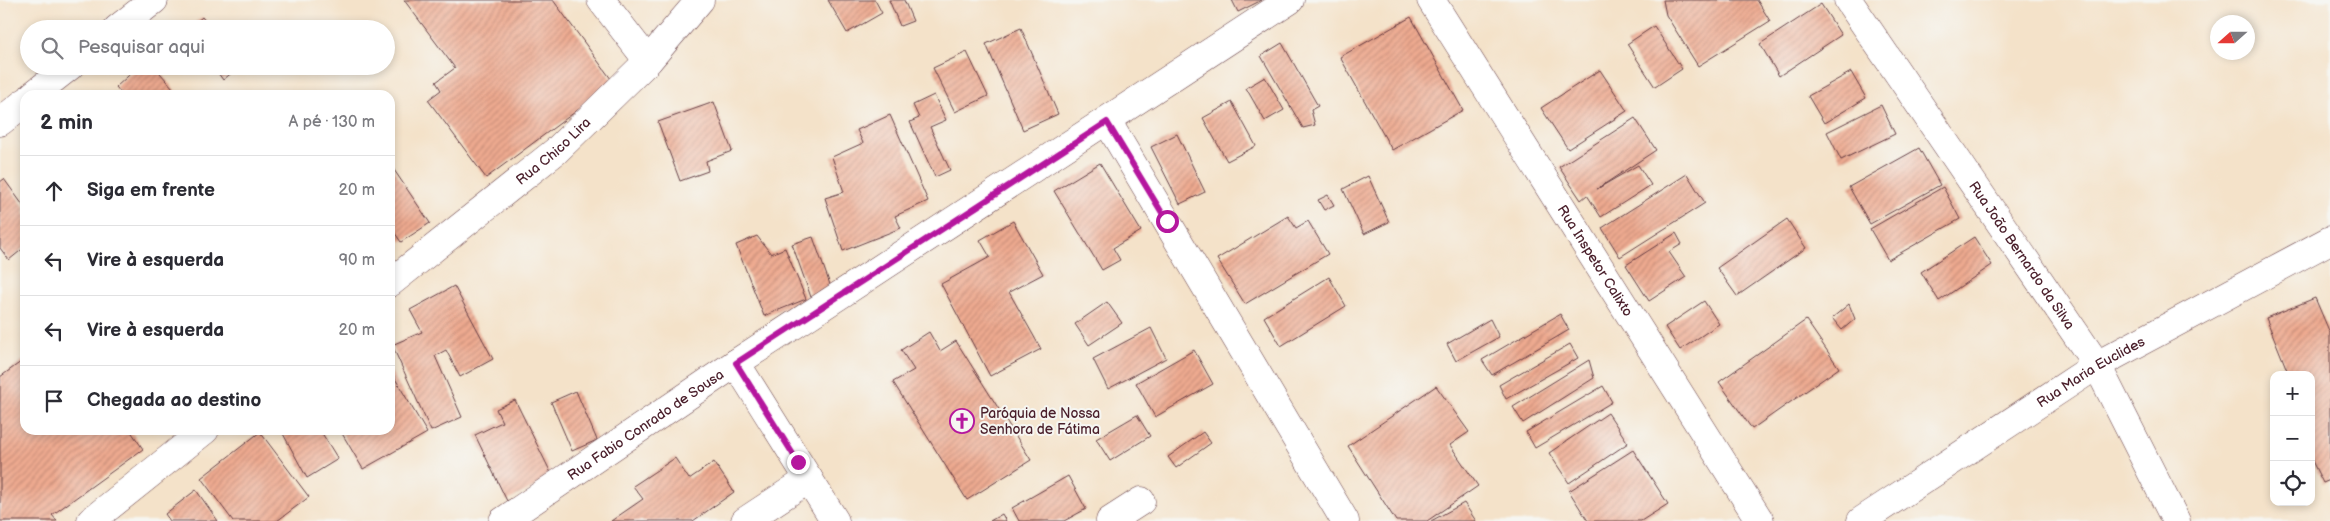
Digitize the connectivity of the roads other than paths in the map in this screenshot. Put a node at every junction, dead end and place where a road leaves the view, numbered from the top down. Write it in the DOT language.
graph roads {
  1 [pos="154,0"];
  2 [pos="601,0"];
  3 [pos="700,0"];
  4 [pos="1290,0"];
  5 [pos="1431,0"];
  6 [pos="1848,0"];
  7 [pos="129,20"];
  8 [pos="648,61"];
  9 [pos="59,75"];
  10 [pos="39,90"];
  11 [pos="20,106"];
  12 [pos="0,122"];
  13 [pos="1107,122"];
  14 [pos="2330,240"];
  15 [pos="395,279"];
  16 [pos="736,363"];
  17 [pos="2097,364"];
  18 [pos="199,435"];
  19 [pos="809,479"];
  20 [pos="1141,500"];
  21 [pos="91,521"];
  22 [pos="503,521"];
  23 [pos="745,521"];
  24 [pos="835,521"];
  25 [pos="1110,521"];
  26 [pos="1345,521"];
  27 [pos="1760,521"];
  28 [pos="1861,521"];
  29 [pos="2176,521"];
  1 -- 7 [label="street"];
  2 -- 8 [label="street"];
  3 -- 8 [label="street, Rua Chico Lira"];
  4 -- 13 [label="street, Rua Fabio Conrado de Sousa"];
  5 -- 27 [label="street, Rua Inspetor Calixto"];
  6 -- 17 [label="street, Rua João Bernardo da Silva"];
  8 -- 15 [label="street, Rua Chico Lira"];
  9 -- 10 [label="street"];
  11 -- 12 [label="street"];
  13 -- 16 [label="street, Rua Fabio Conrado de Sousa"];
  13 -- 26 [label="street"];
  14 -- 17 [label="street, Rua Maria Euclides"];
  16 -- 19 [label="street"];
  16 -- 22 [label="street, Rua Fabio Conrado de Sousa"];
  17 -- 28 [label="street, Rua Maria Euclides"];
  17 -- 29 [label="street, Rua João Bernardo da Silva"];
  18 -- 21 [label="street"];
  19 -- 23 [label="street"];
  19 -- 24 [label="street"];
  20 -- 25 [label="street"];
}
